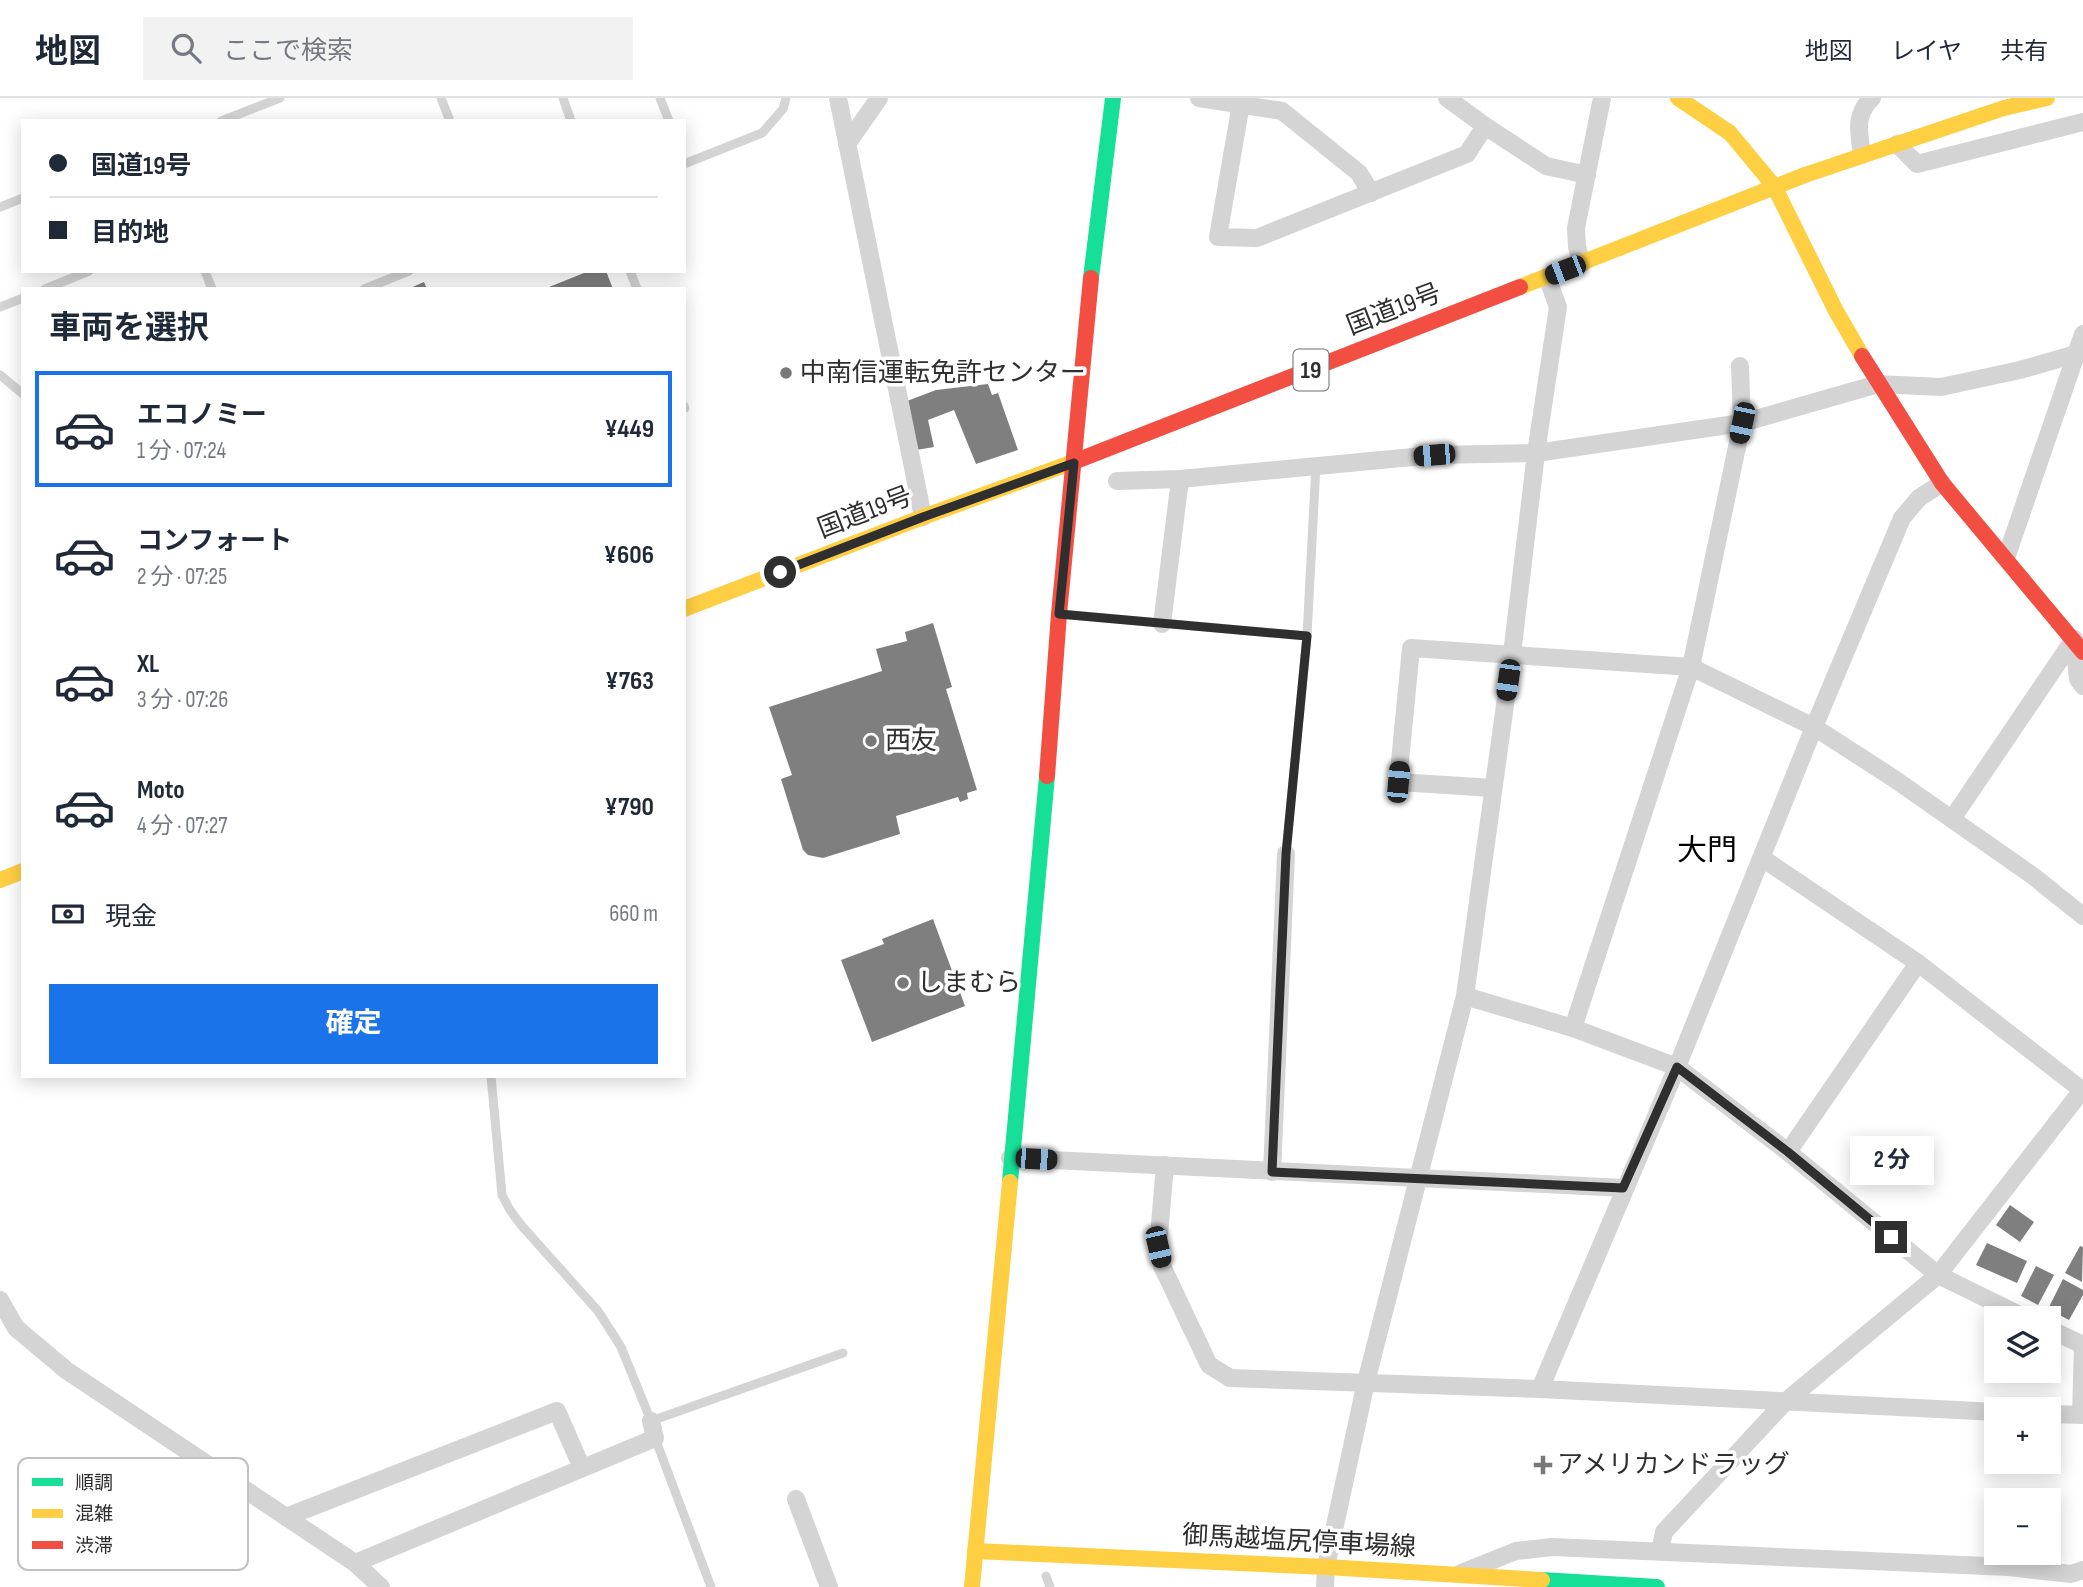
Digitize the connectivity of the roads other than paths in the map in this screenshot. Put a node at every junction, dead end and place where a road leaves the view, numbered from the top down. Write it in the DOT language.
graph roads {
  1 [pos="279,98"];
  2 [pos="441,98"];
  3 [pos="563,98"];
  4 [pos="660,98"];
  5 [pos="786,98"];
  6 [pos="838,98"];
  7 [pos="879,98"];
  8 [pos="1113,98"];
  9 [pos="1199,98"];
  10 [pos="1447,98"];
  11 [pos="1602,98"];
  12 [pos="1678,98"];
  13 [pos="1872,98"];
  14 [pos="2047,98"];
  15 [pos="1242,101"];
  16 [pos="226,119"];
  17 [pos="449,119"];
  18 [pos="571,119"];
  19 [pos="668,119"];
  20 [pos="2083,122"];
  21 [pos="1485,126"];
  22 [pos="847,144"];
  23 [pos="1897,144"];
  24 [pos="1862,155"];
  25 [pos="686,162"];
  26 [pos="1587,175"];
  27 [pos="1774,186"];
  28 [pos="1371,193"];
  29 [pos="21,199"];
  30 [pos="0,207"];
  31 [pos="1582,264"];
  32 [pos="84,273"];
  33 [pos="404,273"];
  34 [pos="1547,277"];
  35 [pos="50,287"];
  36 [pos="369,287"];
  37 [pos="21,299"];
  38 [pos="0,307"];
  39 [pos="2083,334"];
  40 [pos="2080,352"];
  41 [pos="1740,366"];
  42 [pos="0,375"];
  43 [pos="1878,384"];
  44 [pos="21,392"];
  45 [pos="1742,423"];
  46 [pos="1536,453"];
  47 [pos="1074,463"];
  48 [pos="1316,465"];
  49 [pos="1180,479"];
  50 [pos="1117,481"];
  51 [pos="1942,483"];
  52 [pos="923,517"];
  53 [pos="2006,558"];
  54 [pos="686,608"];
  55 [pos="1059,614"];
  56 [pos="1161,624"];
  57 [pos="1307,636"];
  58 [pos="2080,644"];
  59 [pos="1512,654"];
  60 [pos="1691,667"];
  61 [pos="2083,685"];
  62 [pos="1814,726"];
  63 [pos="1493,788"];
  64 [pos="1952,819"];
  65 [pos="1286,854"];
  66 [pos="1762,858"];
  67 [pos="21,872"];
  68 [pos="0,880"];
  69 [pos="2083,916"];
  70 [pos="1918,963"];
  71 [pos="1465,996"];
  72 [pos="1573,1028"];
  73 [pos="1677,1067"];
  74 [pos="491,1078"];
  75 [pos="2083,1090"];
  76 [pos="1788,1152"];
  77 [pos="1010,1158"];
  78 [pos="1165,1165"];
  79 [pos="1272,1172"];
  80 [pos="1419,1179"];
  81 [pos="1623,1188"];
  82 [pos="1938,1275"];
  83 [pos="0,1300"];
  84 [pos="2001,1306"];
  85 [pos="2061,1335"];
  86 [pos="843,1353"];
  87 [pos="1366,1382"];
  88 [pos="1541,1388"];
  89 [pos="1785,1402"];
  90 [pos="1984,1411"];
  91 [pos="2061,1414"];
  92 [pos="2082,1415"];
  93 [pos="653,1430"];
  94 [pos="198,1458"];
  95 [pos="582,1468"];
  96 [pos="248,1492"];
  97 [pos="796,1499"];
  98 [pos="286,1517"];
  99 [pos="975,1551"];
  100 [pos="1660,1551"];
  101 [pos="355,1563"];
  102 [pos="1326,1567"];
  103 [pos="2083,1570"];
  104 [pos="1458,1574"];
  105 [pos="1046,1576"];
  106 [pos="381,1587"];
  107 [pos="711,1587"];
  108 [pos="829,1587"];
  109 [pos="972,1587"];
  110 [pos="1050,1587"];
  111 [pos="1325,1587"];
  112 [pos="1493,1587"];
  113 [pos="1657,1587"];
  1 -- 16 [label="lane"];
  2 -- 17 [label="lane"];
  3 -- 18 [label="lane"];
  4 -- 19 [label="lane"];
  5 -- 25 [label="lane"];
  6 -- 22 [label="street"];
  7 -- 22 [label="street"];
  8 -- 47 [label="main road"];
  9 -- 15 [label="street"];
  10 -- 21 [label="street"];
  11 -- 26 [label="street"];
  12 -- 27 [label="main road"];
  13 -- 24 [label="street"];
  14 -- 23 [label="main road, 国道19号 / 19"];
  15 -- 28 [label="street"];
  15 -- 28 [label="street"];
  20 -- 23 [label="street"];
  21 -- 26 [label="street"];
  21 -- 28 [label="street"];
  22 -- 52 [label="street"];
  23 -- 24 [label="main road, 国道19号 / 19"];
  24 -- 27 [label="main road, 国道19号 / 19"];
  26 -- 31 [label="street"];
  27 -- 31 [label="main road, 国道19号 / 19"];
  27 -- 43 [label="main road"];
  29 -- 30 [label="lane"];
  31 -- 34 [label="main road, 国道19号 / 19"];
  32 -- 35 [label="lane"];
  33 -- 36 [label="lane"];
  34 -- 46 [label="street"];
  34 -- 47 [label="main road, 国道19号 / 19"];
  37 -- 38 [label="lane"];
  39 -- 40 [label="street"];
  40 -- 43 [label="street"];
  40 -- 53 [label="street"];
  41 -- 45 [label="street"];
  42 -- 44 [label="lane"];
  43 -- 45 [label="street"];
  43 -- 51 [label="main road"];
  45 -- 46 [label="street"];
  45 -- 60 [label="street"];
  46 -- 48 [label="street"];
  46 -- 59 [label="street"];
  47 -- 52 [label="main road, 国道19号 / 19"];
  47 -- 55 [label="main road"];
  48 -- 49 [label="street"];
  48 -- 57 [label="lane"];
  49 -- 50 [label="street"];
  49 -- 56 [label="street"];
  51 -- 53 [label="main road"];
  51 -- 62 [label="street"];
  52 -- 54 [label="main road, 国道19号 / 19"];
  53 -- 58 [label="main road"];
  55 -- 56 [label="lane"];
  55 -- 77 [label="main road"];
  56 -- 57 [label="lane"];
  57 -- 65 [label="lane"];
  58 -- 61 [label="street"];
  58 -- 64 [label="street"];
  59 -- 60 [label="street"];
  59 -- 63 [label="street"];
  59 -- 63 [label="street"];
  60 -- 62 [label="street"];
  60 -- 72 [label="street"];
  62 -- 64 [label="street"];
  62 -- 66 [label="street"];
  63 -- 71 [label="street"];
  64 -- 69 [label="street"];
  65 -- 79 [label="street"];
  66 -- 70 [label="street"];
  66 -- 73 [label="street"];
  67 -- 68 [label="main road"];
  70 -- 75 [label="street"];
  70 -- 76 [label="street"];
  71 -- 72 [label="street"];
  71 -- 80 [label="street"];
  72 -- 73 [label="street"];
  73 -- 76 [label="street"];
  73 -- 81 [label="street"];
  74 -- 93 [label="lane"];
  75 -- 82 [label="street"];
  76 -- 82 [label="street"];
  77 -- 78 [label="street"];
  77 -- 99 [label="main road"];
  78 -- 79 [label="street"];
  78 -- 87 [label="street"];
  79 -- 80 [label="street"];
  80 -- 81 [label="street"];
  80 -- 87 [label="street"];
  81 -- 88 [label="street"];
  82 -- 84 [label="street"];
  82 -- 89 [label="street"];
  83 -- 94 [label="street"];
  85 -- 92 [label="street"];
  86 -- 93 [label="lane"];
  87 -- 88 [label="street"];
  87 -- 102 [label="street"];
  88 -- 89 [label="street"];
  89 -- 90 [label="street"];
  89 -- 100 [label="street"];
  91 -- 92 [label="street"];
  93 -- 95 [label="street"];
  93 -- 107 [label="lane"];
  95 -- 98 [label="street"];
  95 -- 101 [label="street"];
  96 -- 98 [label="street"];
  97 -- 108 [label="street"];
  98 -- 101 [label="street"];
  99 -- 102 [label="main road, 御馬越塩尻停車場線"];
  99 -- 109 [label="main road"];
  100 -- 103 [label="street"];
  100 -- 104 [label="street"];
  101 -- 106 [label="street"];
  102 -- 104 [label="main road, 御馬越塩尻停車場線"];
  102 -- 111 [label="street"];
  104 -- 112 [label="street"];
  104 -- 113 [label="main road, 御馬越塩尻停車場線"];
  105 -- 110 [label="lane"];
}
